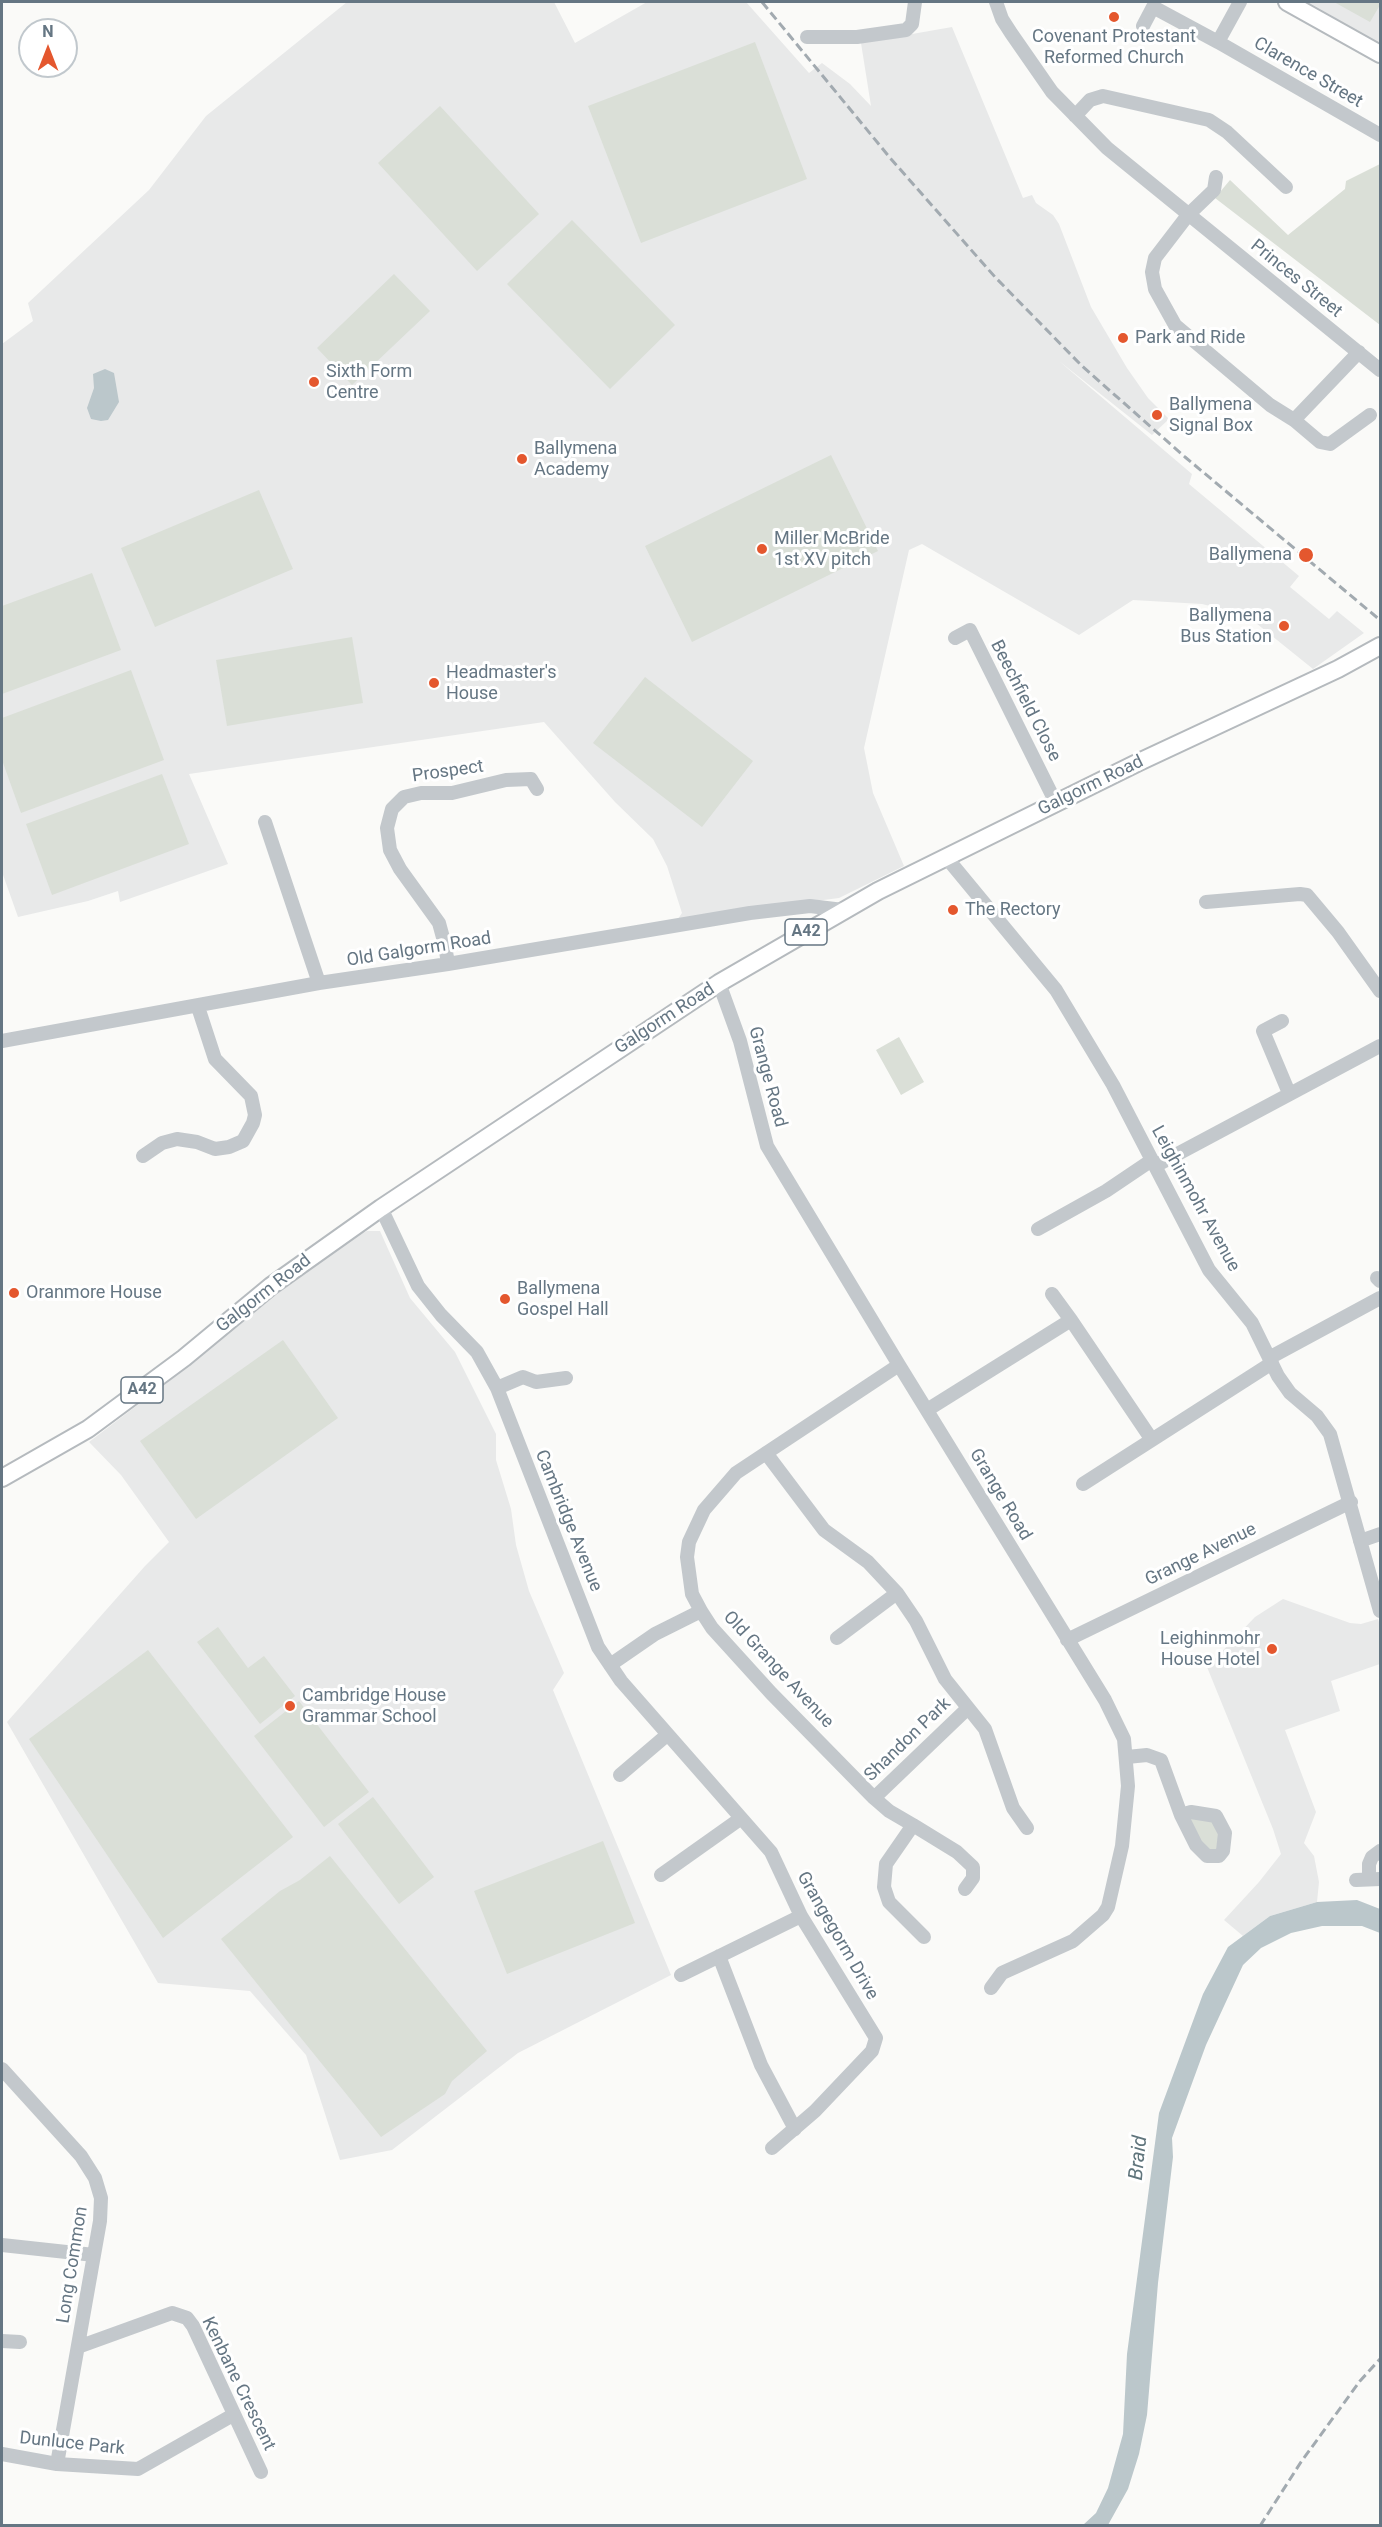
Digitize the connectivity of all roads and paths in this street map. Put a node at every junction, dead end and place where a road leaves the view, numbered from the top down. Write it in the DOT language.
graph roads {
  1 [pos="915,2"];
  2 [pos="996,2"];
  3 [pos="1240,2"];
  4 [pos="1287,2"];
  5 [pos="1143,26"];
  6 [pos="807,37"];
  7 [pos="1218,42"];
  8 [pos="1380,54"];
  9 [pos="1075,116"];
  10 [pos="1380,135"];
  11 [pos="1216,177"];
  12 [pos="1287,187"];
  13 [pos="1188,215"];
  14 [pos="1359,352"];
  15 [pos="1380,370"];
  16 [pos="1370,415"];
  17 [pos="1294,420"];
  18 [pos="955,638"];
  19 [pos="1380,646"];
  20 [pos="537,789"];
  21 [pos="1056,803"];
  22 [pos="265,822"];
  23 [pos="946,857"];
  24 [pos="1206,902"];
  25 [pos="843,910"];
  26 [pos="448,964"];
  27 [pos="319,983"];
  28 [pos="719,983"];
  29 [pos="1380,992"];
  30 [pos="198,1007"];
  31 [pos="1282,1020"];
  32 [pos="2,1041"];
  33 [pos="1380,1046"];
  34 [pos="1289,1093"];
  35 [pos="143,1156"];
  36 [pos="1153,1163"];
  37 [pos="381,1208"];
  38 [pos="1038,1229"];
  39 [pos="1052,1294"];
  40 [pos="1380,1298"];
  41 [pos="1071,1320"];
  42 [pos="1271,1360"];
  43 [pos="899,1365"];
  44 [pos="566,1378"];
  45 [pos="497,1388"];
  46 [pos="927,1410"];
  47 [pos="1152,1440"];
  48 [pos="766,1453"];
  49 [pos="2,1478"];
  50 [pos="1083,1484"];
  51 [pos="1351,1502"];
  52 [pos="1380,1534"];
  53 [pos="1360,1541"];
  54 [pos="897,1593"];
  55 [pos="701,1611"];
  56 [pos="1380,1611"];
  57 [pos="837,1638"];
  58 [pos="1067,1640"];
  59 [pos="610,1665"];
  60 [pos="968,1708"];
  61 [pos="667,1735"];
  62 [pos="1127,1757"];
  63 [pos="620,1775"];
  64 [pos="874,1798"];
  65 [pos="1182,1815"];
  66 [pos="740,1819"];
  67 [pos="913,1825"];
  68 [pos="1027,1828"];
  69 [pos="1380,1851"];
  70 [pos="661,1875"];
  71 [pos="1369,1879"];
  72 [pos="965,1889"];
  73 [pos="801,1916"];
  74 [pos="924,1937"];
  75 [pos="719,1956"];
  76 [pos="681,1975"];
  77 [pos="991,1988"];
  78 [pos="2,2069"];
  79 [pos="795,2129"];
  80 [pos="772,2148"];
  81 [pos="2,2245"];
  82 [pos="94,2255"];
  83 [pos="2,2341"];
  84 [pos="20,2342"];
  85 [pos="78,2347"];
  86 [pos="233,2415"];
  87 [pos="2,2454"];
  88 [pos="57,2464"];
  89 [pos="261,2472"];
  1 -- 6 [label="street"];
  2 -- 9 [label="street, Princes Street"];
  3 -- 7 [label="street"];
  4 -- 8 [label="main road"];
  5 -- 7 [label="street, Clarence Street"];
  7 -- 10 [label="street, Clarence Street"];
  9 -- 12 [label="street"];
  9 -- 13 [label="street, Princes Street"];
  11 -- 13 [label="street"];
  13 -- 14 [label="street, Princes Street"];
  13 -- 17 [label="street"];
  14 -- 15 [label="street, Princes Street"];
  14 -- 17 [label="street"];
  16 -- 17 [label="street"];
  18 -- 21 [label="street, Beechfield Close"];
  19 -- 21 [label="main road, Galgorm Road / A42"];
  20 -- 26 [label="street, Prospect"];
  21 -- 23 [label="main road, Galgorm Road / A42"];
  22 -- 27 [label="street"];
  23 -- 25 [label="main road, Galgorm Road / A42"];
  23 -- 36 [label="street, Leighinmohr Avenue"];
  24 -- 29 [label="street"];
  25 -- 26 [label="street, Old Galgorm Road"];
  25 -- 28 [label="main road, Galgorm Road / A42"];
  26 -- 27 [label="street, Old Galgorm Road"];
  27 -- 30 [label="street, Old Galgorm Road"];
  28 -- 37 [label="main road, Galgorm Road / A42"];
  28 -- 43 [label="street, Grange Road"];
  30 -- 32 [label="street, Old Galgorm Road"];
  30 -- 35 [label="street"];
  31 -- 34 [label="street"];
  33 -- 34 [label="street"];
  34 -- 36 [label="street"];
  36 -- 38 [label="street"];
  36 -- 42 [label="street, Leighinmohr Avenue"];
  37 -- 45 [label="street, Cambridge Avenue"];
  37 -- 49 [label="main road, Galgorm Road / A42"];
  39 -- 41 [label="street"];
  40 -- 42 [label="street"];
  41 -- 46 [label="street"];
  41 -- 47 [label="street"];
  42 -- 47 [label="street"];
  42 -- 51 [label="street, Leighinmohr Avenue"];
  43 -- 46 [label="street, Grange Road"];
  43 -- 48 [label="street, Old Grange Avenue"];
  44 -- 45 [label="street"];
  45 -- 59 [label="street, Cambridge Avenue"];
  46 -- 58 [label="street, Grange Road"];
  47 -- 50 [label="street"];
  48 -- 54 [label="street, Shandon Park"];
  48 -- 55 [label="street, Old Grange Avenue"];
  51 -- 53 [label="street, Leighinmohr Avenue"];
  51 -- 58 [label="street, Grange Avenue"];
  52 -- 53 [label="street"];
  53 -- 56 [label="street, Leighinmohr Avenue"];
  54 -- 57 [label="street"];
  54 -- 60 [label="street, Shandon Park"];
  55 -- 59 [label="street"];
  55 -- 64 [label="street, Old Grange Avenue"];
  58 -- 62 [label="street, Grange Road"];
  59 -- 61 [label="street, Grangegorm Drive"];
  60 -- 64 [label="street, Shandon Park"];
  60 -- 68 [label="street, Shandon Park"];
  61 -- 63 [label="street"];
  61 -- 66 [label="street, Grangegorm Drive"];
  62 -- 65 [label="street"];
  62 -- 77 [label="street, Grange Road"];
  64 -- 67 [label="street, Old Grange Avenue"];
  66 -- 70 [label="street"];
  66 -- 73 [label="street, Grangegorm Drive"];
  67 -- 72 [label="street, Old Grange Avenue"];
  67 -- 74 [label="street"];
  69 -- 71 [label="street"];
  73 -- 75 [label="street"];
  73 -- 79 [label="street, Grangegorm Drive"];
  75 -- 76 [label="street"];
  75 -- 79 [label="street"];
  78 -- 82 [label="street, Long Common"];
  79 -- 80 [label="street, Grangegorm Drive"];
  81 -- 82 [label="street"];
  82 -- 85 [label="street, Long Common"];
  83 -- 84 [label="street"];
  85 -- 86 [label="street, Kenbane Crescent"];
  85 -- 88 [label="street, Long Common"];
  86 -- 88 [label="street, Dunluce Park"];
  86 -- 89 [label="street, Kenbane Crescent"];
  87 -- 88 [label="street, Dunluce Park"];
}
